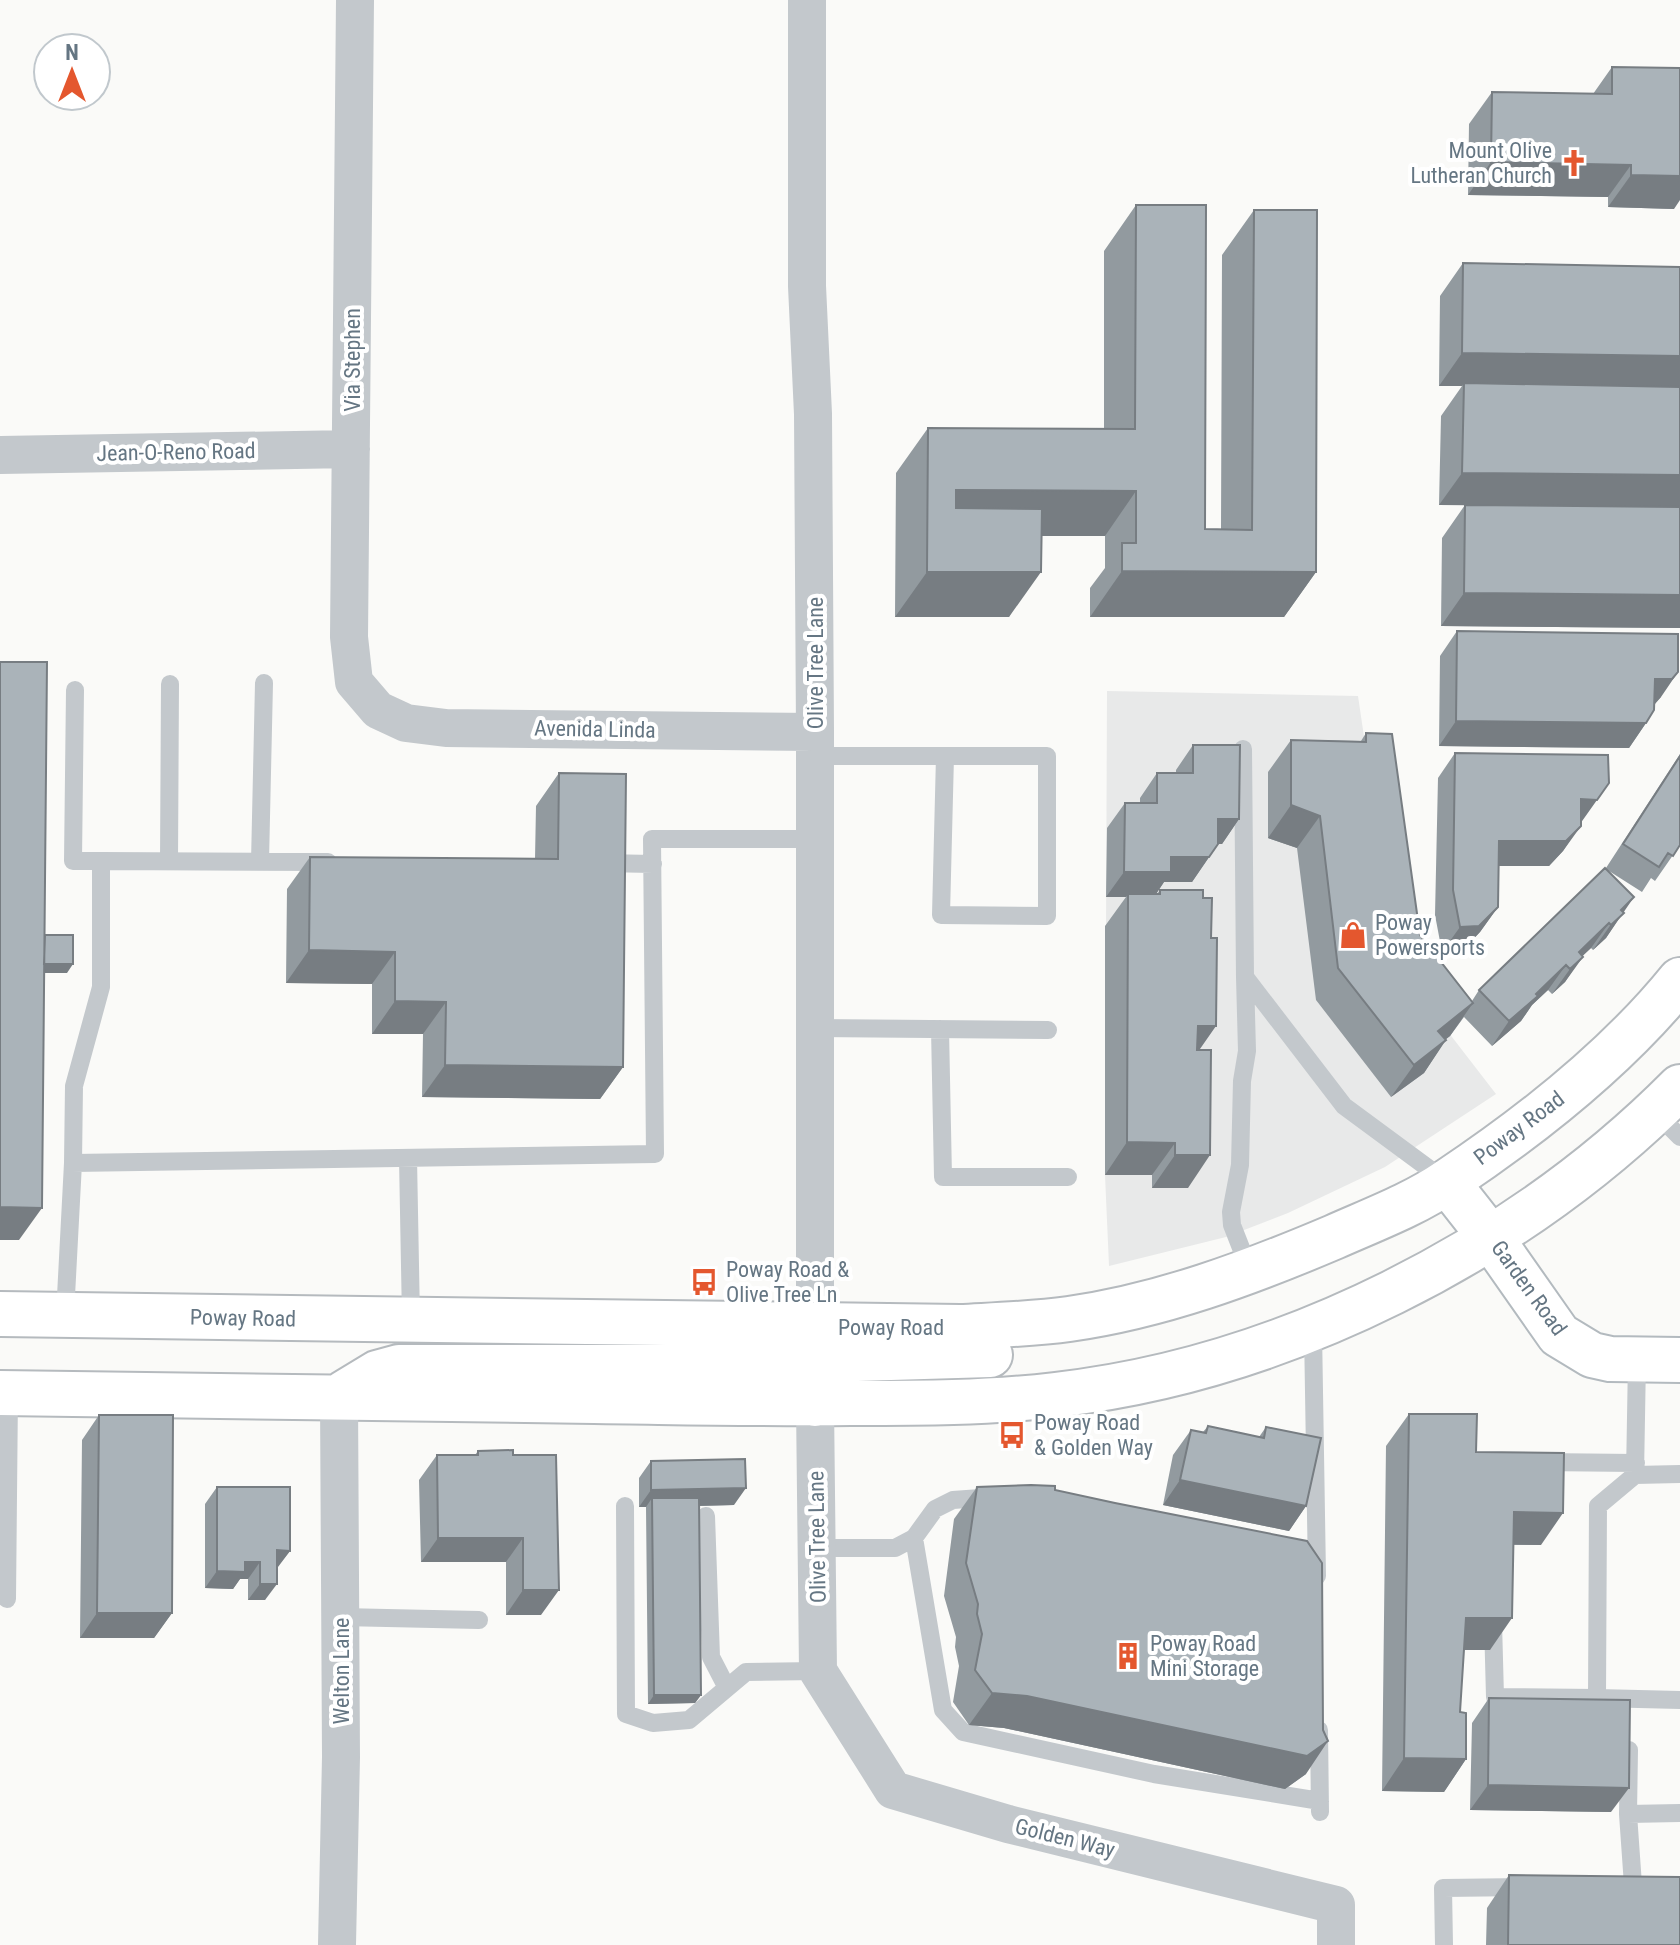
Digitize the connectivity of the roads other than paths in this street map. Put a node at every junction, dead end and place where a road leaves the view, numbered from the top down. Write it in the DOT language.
graph roads {
  1 [pos="355,0"];
  2 [pos="807,0"];
  3 [pos="351,449"];
  4 [pos="0,455"];
  5 [pos="264,683"];
  6 [pos="170,684"];
  7 [pos="75,690"];
  8 [pos="378,710"];
  9 [pos="815,744"];
  10 [pos="1243,749"];
  11 [pos="945,756"];
  12 [pos="815,839"];
  13 [pos="101,861"];
  14 [pos="169,861"];
  15 [pos="260,862"];
  16 [pos="352,862"];
  17 [pos="602,863"];
  18 [pos="653,864"];
  19 [pos="1245,977"];
  20 [pos="1680,980"];
  21 [pos="815,1028"];
  22 [pos="940,1029"];
  23 [pos="1048,1030"];
  24 [pos="1672,1112"];
  25 [pos="408,1158"];
  26 [pos="73,1163"];
  27 [pos="1068,1177"];
  28 [pos="1447,1182"];
  29 [pos="1491,1238"];
  30 [pos="1230,1278"];
  31 [pos="0,1314"];
  32 [pos="65,1315"];
  33 [pos="411,1321"];
  34 [pos="815,1326"];
  35 [pos="1313,1327"];
  36 [pos="1637,1360"];
  37 [pos="1680,1360"];
  38 [pos="5,1393"];
  39 [pos="339,1397"];
  40 [pos="815,1404"];
  41 [pos="1516,1461"];
  42 [pos="1636,1469"];
  43 [pos="1680,1474"];
  44 [pos="1009,1497"];
  45 [pos="625,1506"];
  46 [pos="706,1516"];
  47 [pos="914,1538"];
  48 [pos="817,1548"];
  49 [pos="1317,1587"];
  50 [pos="7,1599"];
  51 [pos="1492,1603"];
  52 [pos="341,1617"];
  53 [pos="479,1620"];
  54 [pos="818,1671"];
  55 [pos="727,1688"];
  56 [pos="1597,1698"];
  57 [pos="1680,1700"];
  58 [pos="1319,1709"];
  59 [pos="1629,1713"];
  60 [pos="1680,1813"];
  61 [pos="1628,1814"];
  62 [pos="1601,1886"];
  63 [pos="1538,1887"];
  64 [pos="337,1945"];
  65 [pos="1336,1945"];
  66 [pos="1444,1945"];
  1 -- 3 [label="street, Via Stephen"];
  2 -- 9 [label="street, Olive Tree Lane"];
  3 -- 4 [label="street, Jean-O-Reno Road"];
  3 -- 8 [label="street, Via Stephen"];
  5 -- 15 [label="lane"];
  6 -- 14 [label="lane"];
  7 -- 13 [label="lane"];
  8 -- 9 [label="street, Avenida Linda"];
  9 -- 11 [label="lane"];
  9 -- 12 [label="street, Olive Tree Lane"];
  10 -- 19 [label="lane"];
  11 -- 11 [label="lane"];
  12 -- 18 [label="lane"];
  12 -- 21 [label="street, Olive Tree Lane"];
  13 -- 14 [label="lane"];
  13 -- 26 [label="lane"];
  14 -- 15 [label="lane"];
  15 -- 16 [label="lane"];
  17 -- 18 [label="lane"];
  18 -- 25 [label="lane"];
  19 -- 28 [label="lane"];
  19 -- 30 [label="lane"];
  20 -- 28 [label="main road, Poway Road"];
  21 -- 22 [label="lane"];
  21 -- 34 [label="street, Olive Tree Lane"];
  22 -- 23 [label="lane"];
  22 -- 27 [label="lane"];
  24 -- 29 [label="main road"];
  25 -- 26 [label="lane"];
  25 -- 33 [label="lane"];
  26 -- 32 [label="lane"];
  28 -- 29 [label="main road, Garden Road"];
  28 -- 30 [label="main road, Poway Road"];
  29 -- 35 [label="main road"];
  29 -- 36 [label="main road, Garden Road"];
  30 -- 34 [label="main road, Poway Road"];
  30 -- 40 [label="main road"];
  31 -- 32 [label="main road, Poway Road"];
  32 -- 33 [label="main road, Poway Road"];
  33 -- 34 [label="main road, Poway Road"];
  34 -- 39 [label="main road"];
  35 -- 40 [label="main road"];
  35 -- 49 [label="lane"];
  36 -- 37 [label="main road, Garden Road"];
  36 -- 42 [label="lane"];
  38 -- 39 [label="main road"];
  38 -- 50 [label="lane"];
  39 -- 40 [label="main road"];
  39 -- 52 [label="street, Welton Lane"];
  40 -- 48 [label="street, Olive Tree Lane"];
  41 -- 42 [label="lane"];
  42 -- 43 [label="lane"];
  42 -- 56 [label="lane"];
  44 -- 47 [label="lane"];
  45 -- 55 [label="lane"];
  46 -- 55 [label="lane"];
  47 -- 48 [label="lane"];
  47 -- 58 [label="lane"];
  48 -- 54 [label="street, Olive Tree Lane"];
  51 -- 56 [label="lane"];
  52 -- 53 [label="lane"];
  52 -- 64 [label="street, Welton Lane"];
  54 -- 55 [label="lane"];
  54 -- 65 [label="street, Golden Way"];
  56 -- 59 [label="lane"];
  57 -- 59 [label="lane"];
  59 -- 61 [label="lane"];
  60 -- 61 [label="lane"];
  61 -- 62 [label="lane"];
  63 -- 66 [label="lane"];
}
